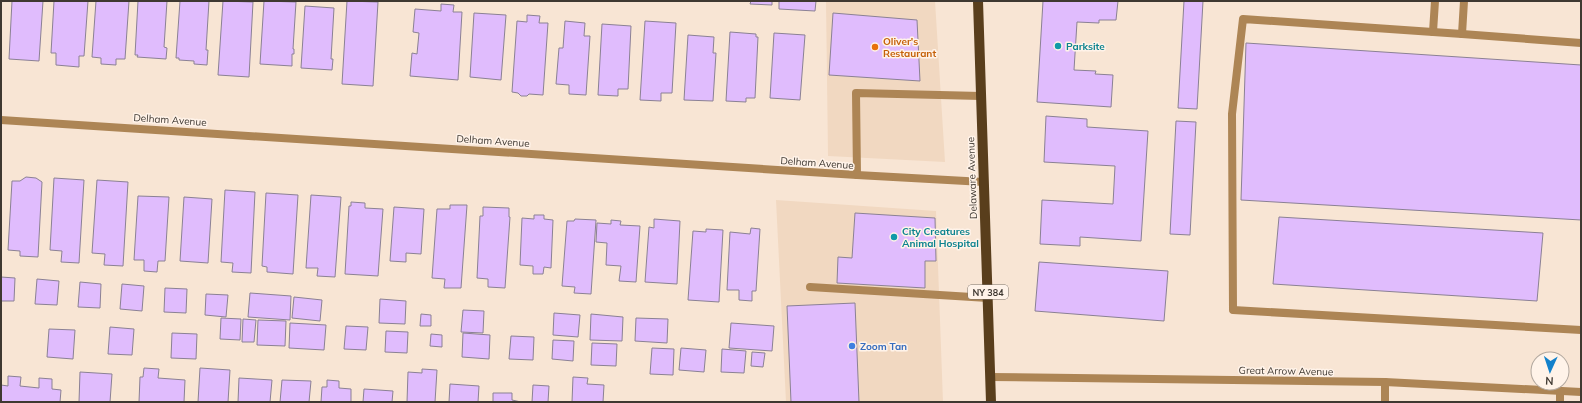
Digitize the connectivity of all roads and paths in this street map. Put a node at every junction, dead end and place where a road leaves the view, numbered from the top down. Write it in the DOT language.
graph roads {
  1 [pos="978,1"];
  2 [pos="1435,1"];
  3 [pos="1464,1"];
  4 [pos="1433,32"];
  5 [pos="1462,34"];
  6 [pos="1581,44"];
  7 [pos="981,96"];
  8 [pos="1,120"];
  9 [pos="857,175"];
  10 [pos="984,182"];
  11 [pos="810,287"];
  12 [pos="988,298"];
  13 [pos="1580,332"];
  14 [pos="990,377"];
  15 [pos="1385,382"];
  16 [pos="1530,389"];
  17 [pos="1560,391"];
  18 [pos="1581,392"];
  19 [pos="991,402"];
  20 [pos="1385,402"];
  21 [pos="1560,402"];
  1 -- 7 [label="main road, Delaware Avenue / NY 384"];
  2 -- 4 [label="street"];
  3 -- 5 [label="street"];
  4 -- 5 [label="street"];
  4 -- 13 [label="street"];
  5 -- 6 [label="street"];
  7 -- 9 [label="street"];
  7 -- 10 [label="main road, Delaware Avenue / NY 384"];
  8 -- 9 [label="street, Delham Avenue"];
  9 -- 10 [label="street, Delham Avenue"];
  10 -- 12 [label="main road, Delaware Avenue / NY 384"];
  11 -- 12 [label="street"];
  12 -- 14 [label="main road, Delaware Avenue / NY 384"];
  14 -- 15 [label="street, Great Arrow Avenue"];
  14 -- 19 [label="main road, Delaware Avenue / NY 384"];
  15 -- 16 [label="street, Great Arrow Avenue"];
  15 -- 20 [label="street"];
  17 -- 18 [label="street, Great Arrow Avenue"];
  17 -- 21 [label="street"];
}
